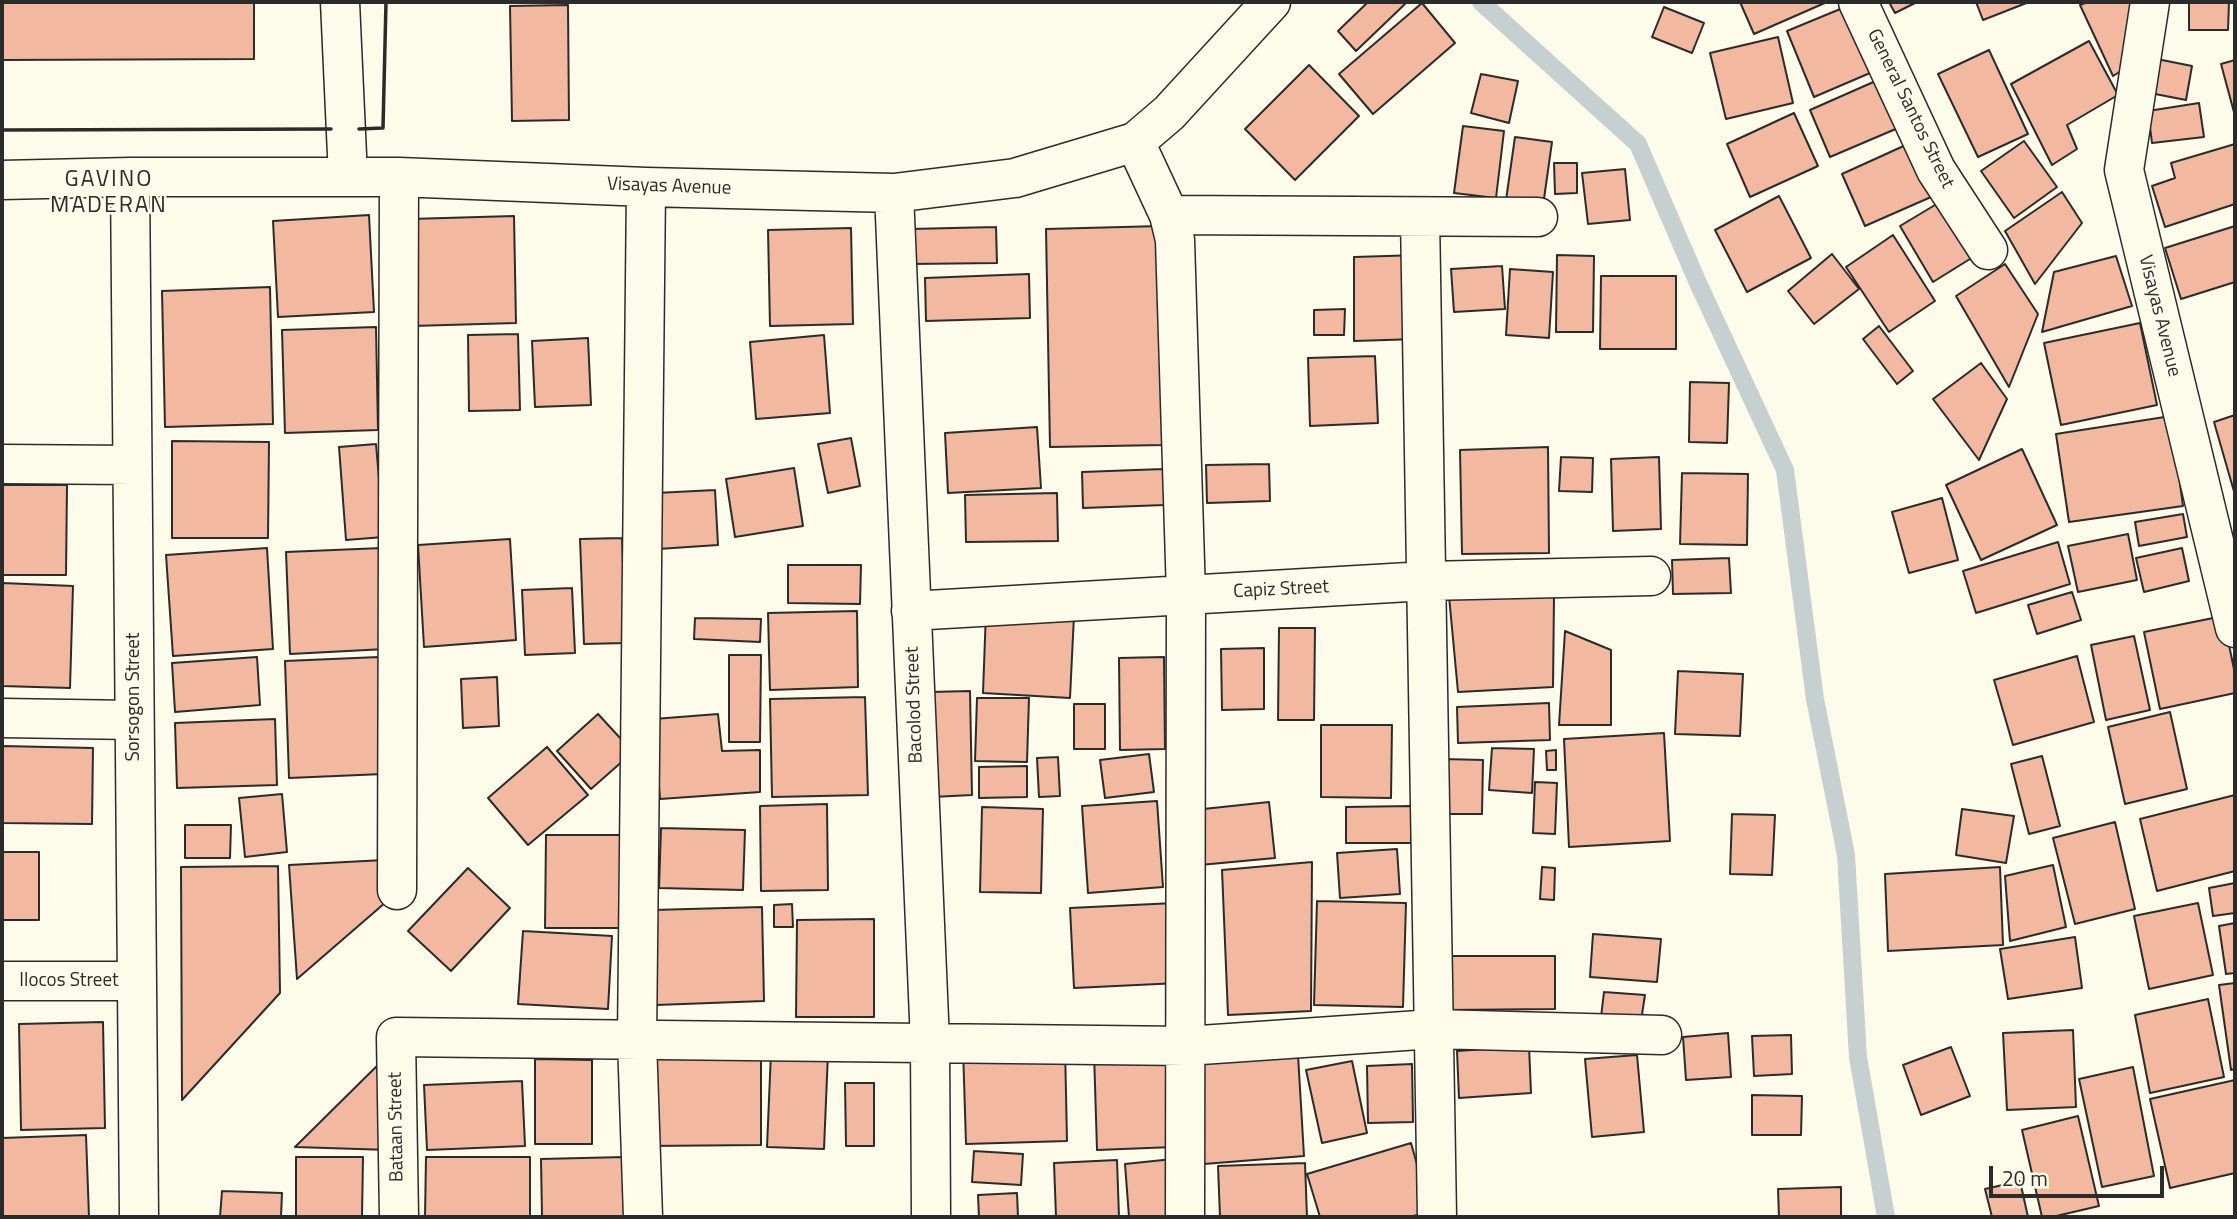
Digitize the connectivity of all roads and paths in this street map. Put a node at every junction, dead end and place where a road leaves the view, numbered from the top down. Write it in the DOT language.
graph roads {
  1 [pos="340,2"];
  2 [pos="1271,2"];
  3 [pos="1858,2"];
  4 [pos="2150,2"];
  5 [pos="1135,142"];
  6 [pos="130,177"];
  7 [pos="348,177"];
  8 [pos="399,177"];
  9 [pos="2,180"];
  10 [pos="646,187"];
  11 [pos="894,193"];
  12 [pos="1169,215"];
  13 [pos="1420,217"];
  14 [pos="1538,217"];
  15 [pos="1988,250"];
  16 [pos="2,464"];
  17 [pos="132,464"];
  18 [pos="1651,576"];
  19 [pos="1426,581"];
  20 [pos="1186,595"];
  21 [pos="911,611"];
  22 [pos="2235,628"];
  23 [pos="2,718"];
  24 [pos="134,720"];
  25 [pos="397,890"];
  26 [pos="2,981"];
  27 [pos="137,981"];
  28 [pos="1434,1028"];
  29 [pos="1662,1035"];
  30 [pos="637,1040"];
  31 [pos="930,1042"];
  32 [pos="1186,1045"];
  33 [pos="139,1217"];
  34 [pos="399,1217"];
  35 [pos="643,1217"];
  36 [pos="931,1217"];
  37 [pos="1185,1217"];
  38 [pos="1437,1217"];
  1 -- 7 [label="street"];
  2 -- 5 [label="street, Visayas Avenue"];
  3 -- 15 [label="street, General Santos Street"];
  4 -- 22 [label="street, Visayas Avenue"];
  5 -- 11 [label="street, Visayas Avenue"];
  5 -- 12 [label="street"];
  6 -- 7 [label="street, Visayas Avenue"];
  6 -- 9 [label="street, Visayas Avenue"];
  6 -- 17 [label="street, Sorsogon Street"];
  7 -- 8 [label="street, Visayas Avenue"];
  8 -- 10 [label="street, Visayas Avenue"];
  8 -- 25 [label="street"];
  10 -- 11 [label="street, Visayas Avenue"];
  10 -- 30 [label="street"];
  11 -- 21 [label="street, Bacolod Street"];
  12 -- 13 [label="street"];
  12 -- 20 [label="street"];
  13 -- 14 [label="street"];
  13 -- 19 [label="street"];
  16 -- 17 [label="street"];
  17 -- 24 [label="street, Sorsogon Street"];
  18 -- 19 [label="street, Capiz Street"];
  19 -- 20 [label="street, Capiz Street"];
  19 -- 28 [label="street"];
  20 -- 21 [label="street, Capiz Street"];
  20 -- 32 [label="street"];
  21 -- 31 [label="street, Bacolod Street"];
  23 -- 24 [label="street"];
  24 -- 27 [label="street, Sorsogon Street"];
  26 -- 27 [label="street, Ilocos Street"];
  27 -- 33 [label="street, Sorsogon Street"];
  28 -- 29 [label="street"];
  28 -- 32 [label="street"];
  28 -- 38 [label="street"];
  30 -- 31 [label="street"];
  30 -- 34 [label="street, Bataan Street"];
  30 -- 35 [label="street"];
  31 -- 32 [label="street"];
  31 -- 36 [label="street, Bacolod Street"];
  32 -- 37 [label="street"];
}
